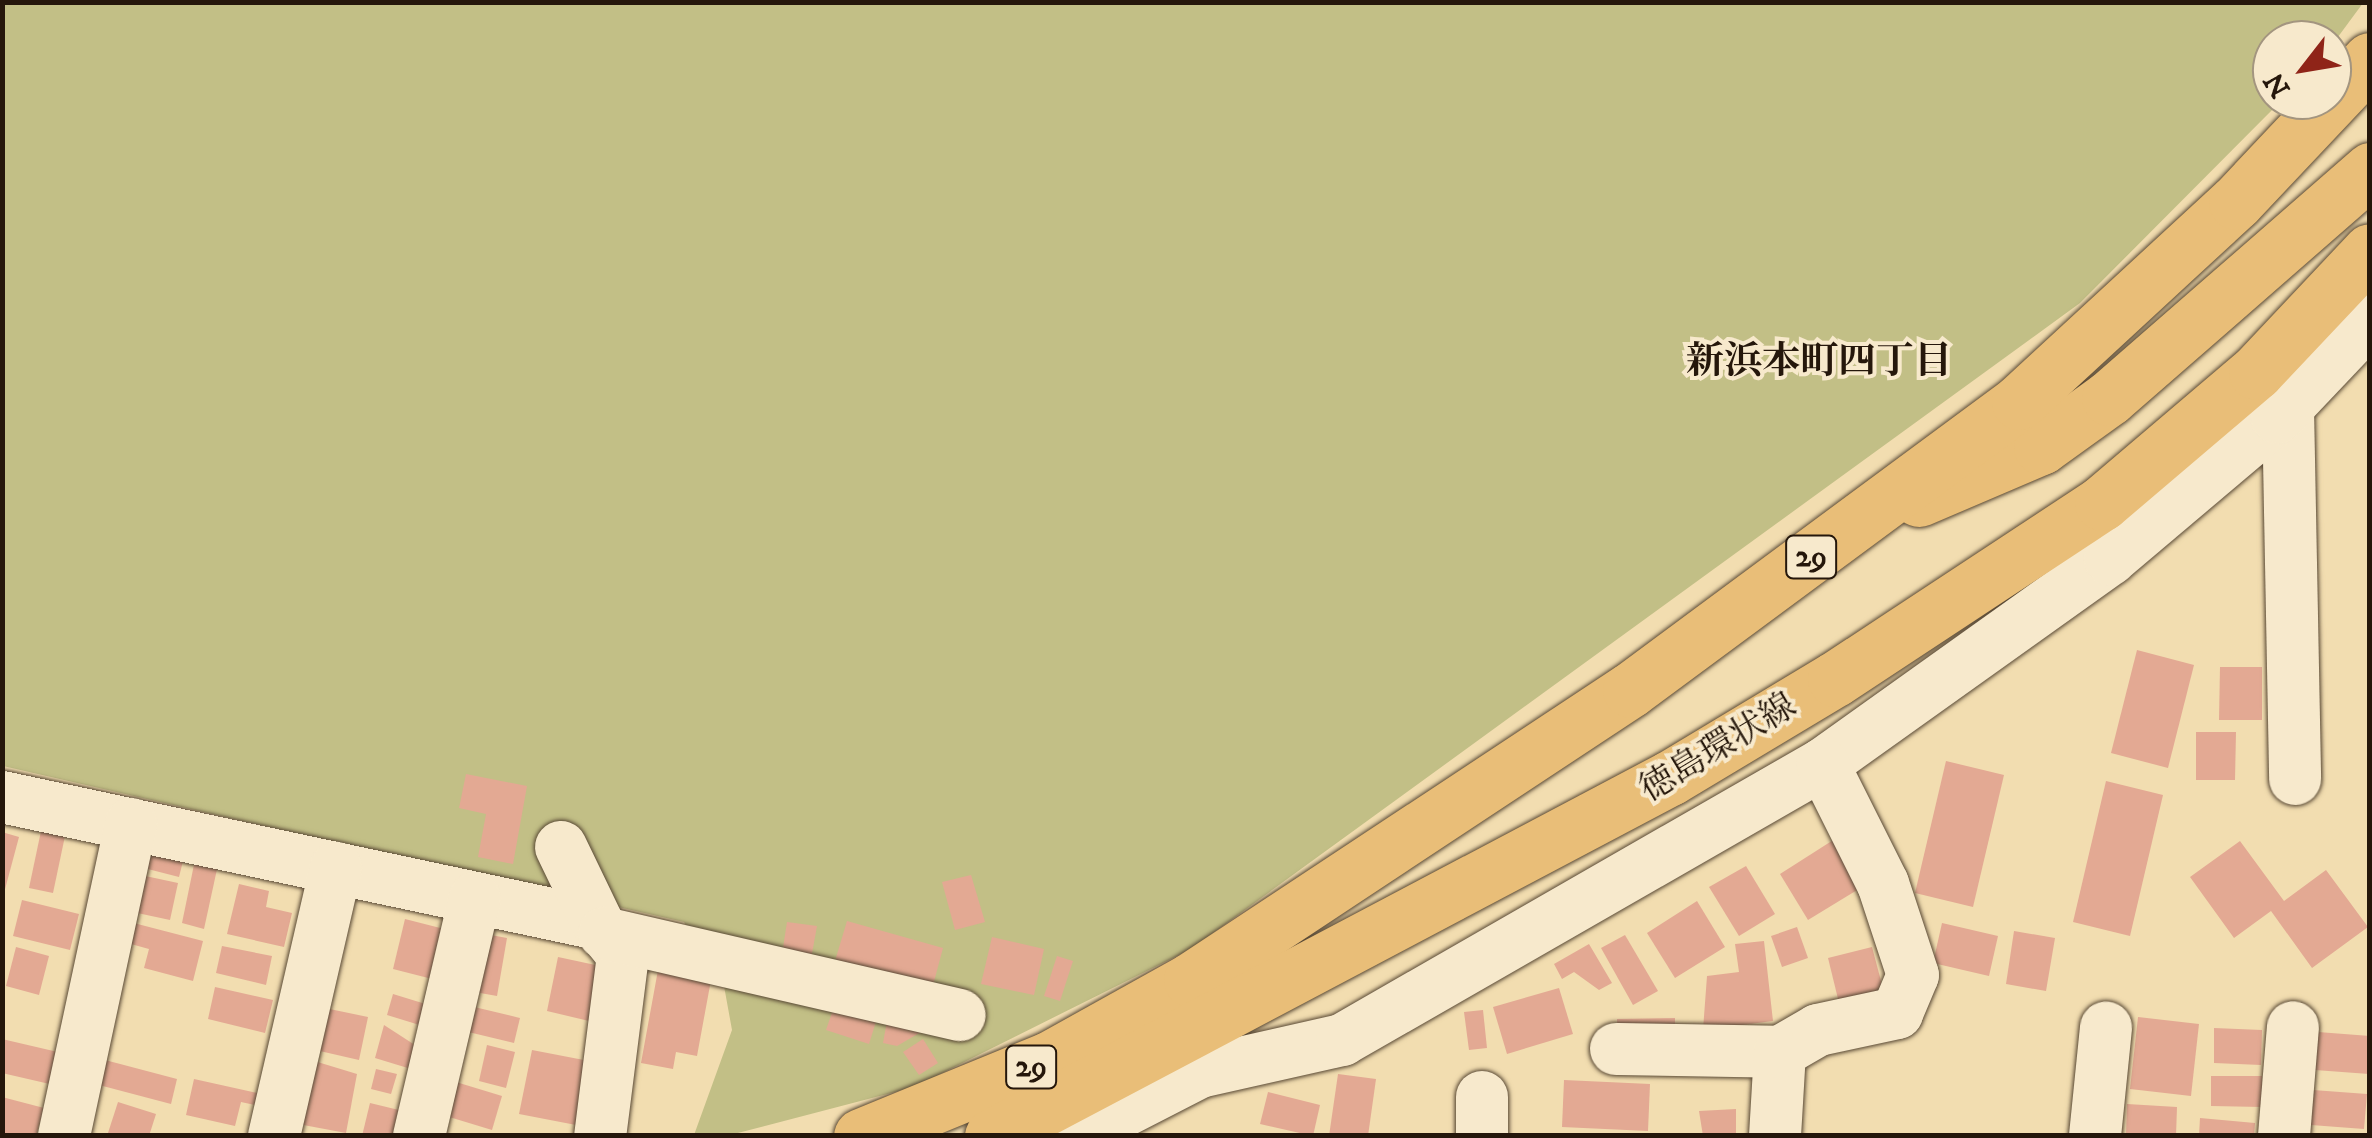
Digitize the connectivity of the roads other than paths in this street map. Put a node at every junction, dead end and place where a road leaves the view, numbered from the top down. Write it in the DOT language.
graph roads {
  1 [pos="2370,60"];
  2 [pos="2370,170"];
  3 [pos="2370,251"];
  4 [pos="2370,320"];
  5 [pos="2288,407"];
  6 [pos="1855,524"];
  7 [pos="1823,764"];
  8 [pos="2290,780"];
  9 [pos="2,797"];
  10 [pos="131,824"];
  11 [pos="561,847"];
  12 [pos="336,868"];
  13 [pos="475,898"];
  14 [pos="601,928"];
  15 [pos="1203,1002"];
  16 [pos="960,1015"];
  17 [pos="2292,1027"];
  18 [pos="2106,1028"];
  19 [pos="1616,1049"];
  20 [pos="1780,1052"];
  21 [pos="64,1136"];
  22 [pos="274,1136"];
  23 [pos="420,1136"];
  24 [pos="600,1136"];
  25 [pos="861,1136"];
  26 [pos="992,1136"];
  27 [pos="1074,1136"];
  28 [pos="1775,1136"];
  29 [pos="2095,1136"];
  30 [pos="2284,1136"];
  1 -- 6 [label="main road, 徳島環状線 / 29"];
  2 -- 6 [label="main road, 徳島環状線 / 29"];
  3 -- 15 [label="main road, 徳島環状線 / 29"];
  4 -- 5 [label="street"];
  5 -- 7 [label="street"];
  5 -- 8 [label="street"];
  6 -- 15 [label="main road, 徳島環状線 / 29"];
  7 -- 20 [label="street"];
  7 -- 27 [label="street"];
  9 -- 10 [label="street"];
  10 -- 12 [label="street"];
  10 -- 21 [label="street"];
  11 -- 14 [label="street"];
  12 -- 13 [label="street"];
  12 -- 22 [label="street"];
  13 -- 14 [label="street"];
  13 -- 23 [label="street"];
  14 -- 16 [label="street"];
  14 -- 24 [label="street"];
  15 -- 25 [label="main road, 徳島環状線 / 29"];
  15 -- 26 [label="main road, 徳島環状線 / 29"];
  17 -- 30 [label="street"];
  18 -- 29 [label="street"];
  19 -- 20 [label="street"];
  20 -- 28 [label="street"];
}
